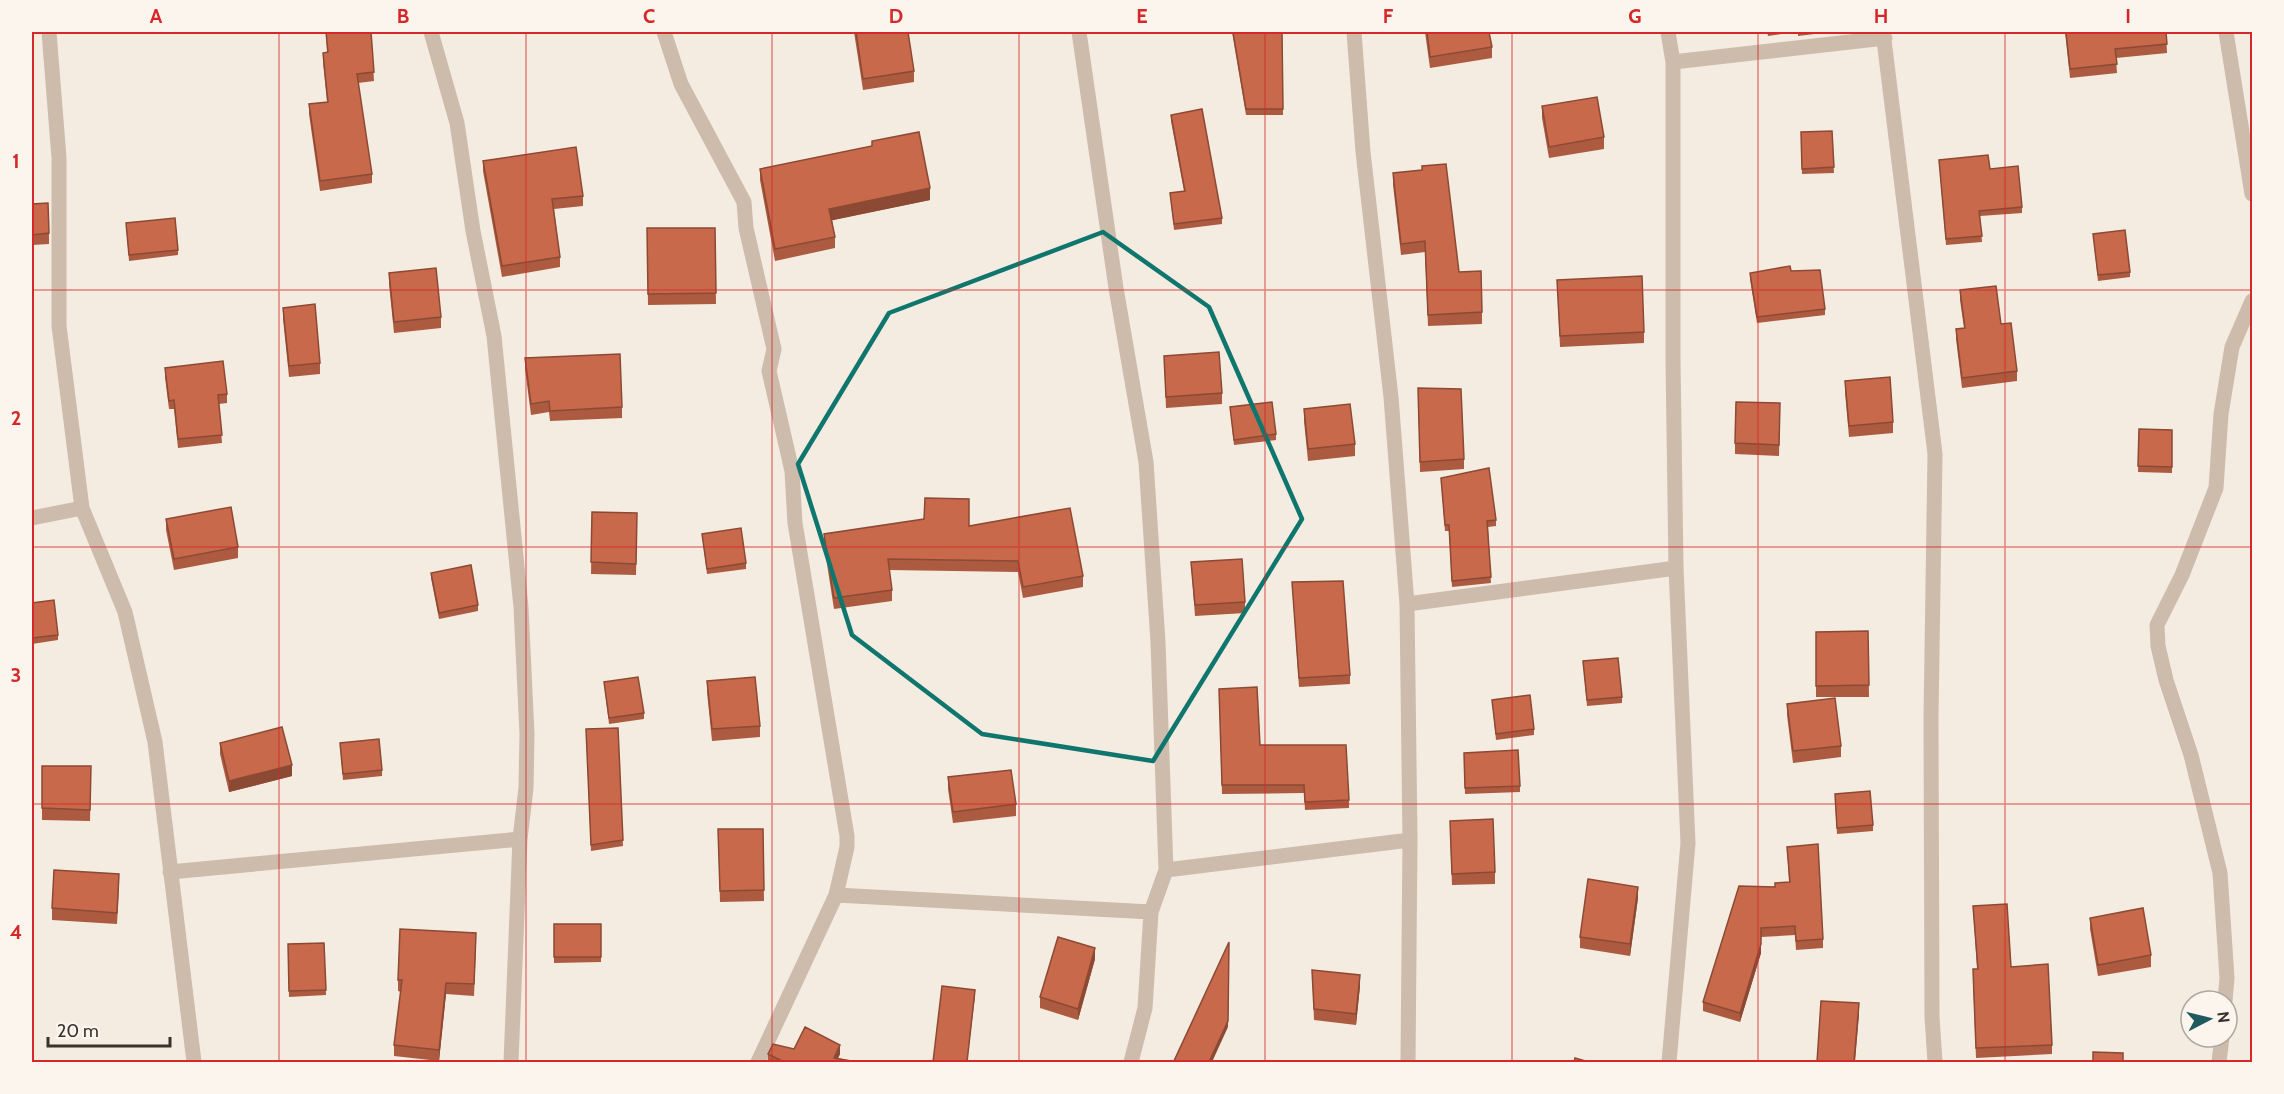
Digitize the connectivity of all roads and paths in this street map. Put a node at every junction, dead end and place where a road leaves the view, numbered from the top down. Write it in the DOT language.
graph roads {
  1 [pos="49,32"];
  2 [pos="431,32"];
  3 [pos="664,32"];
  4 [pos="1079,32"];
  5 [pos="1354,32"];
  6 [pos="1668,32"];
  7 [pos="2226,32"];
  8 [pos="1884,35"];
  9 [pos="1672,63"];
  10 [pos="2253,194"];
  11 [pos="2253,302"];
  12 [pos="82,508"];
  13 [pos="32,518"];
  14 [pos="1676,567"];
  15 [pos="1407,604"];
  16 [pos="520,839"];
  17 [pos="1410,840"];
  18 [pos="1166,870"];
  19 [pos="170,872"];
  20 [pos="836,895"];
  21 [pos="1151,912"];
  22 [pos="2226,989"];
  23 [pos="194,1062"];
  24 [pos="511,1062"];
  25 [pos="758,1062"];
  26 [pos="1131,1062"];
  27 [pos="1408,1062"];
  28 [pos="1669,1062"];
  29 [pos="1935,1062"];
  1 -- 12 [label="street"];
  2 -- 16 [label="street"];
  3 -- 20 [label="street"];
  4 -- 18 [label="street"];
  5 -- 15 [label="street"];
  6 -- 9 [label="street"];
  7 -- 10 [label="street"];
  8 -- 9 [label="street"];
  8 -- 29 [label="street"];
  9 -- 14 [label="street"];
  11 -- 22 [label="street"];
  12 -- 13 [label="street"];
  12 -- 19 [label="street"];
  14 -- 15 [label="street"];
  14 -- 28 [label="street"];
  15 -- 17 [label="street"];
  16 -- 19 [label="street"];
  16 -- 24 [label="street"];
  17 -- 18 [label="street"];
  17 -- 27 [label="street"];
  18 -- 21 [label="street"];
  19 -- 23 [label="street"];
  20 -- 21 [label="street"];
  20 -- 25 [label="street"];
  21 -- 26 [label="street"];
}
